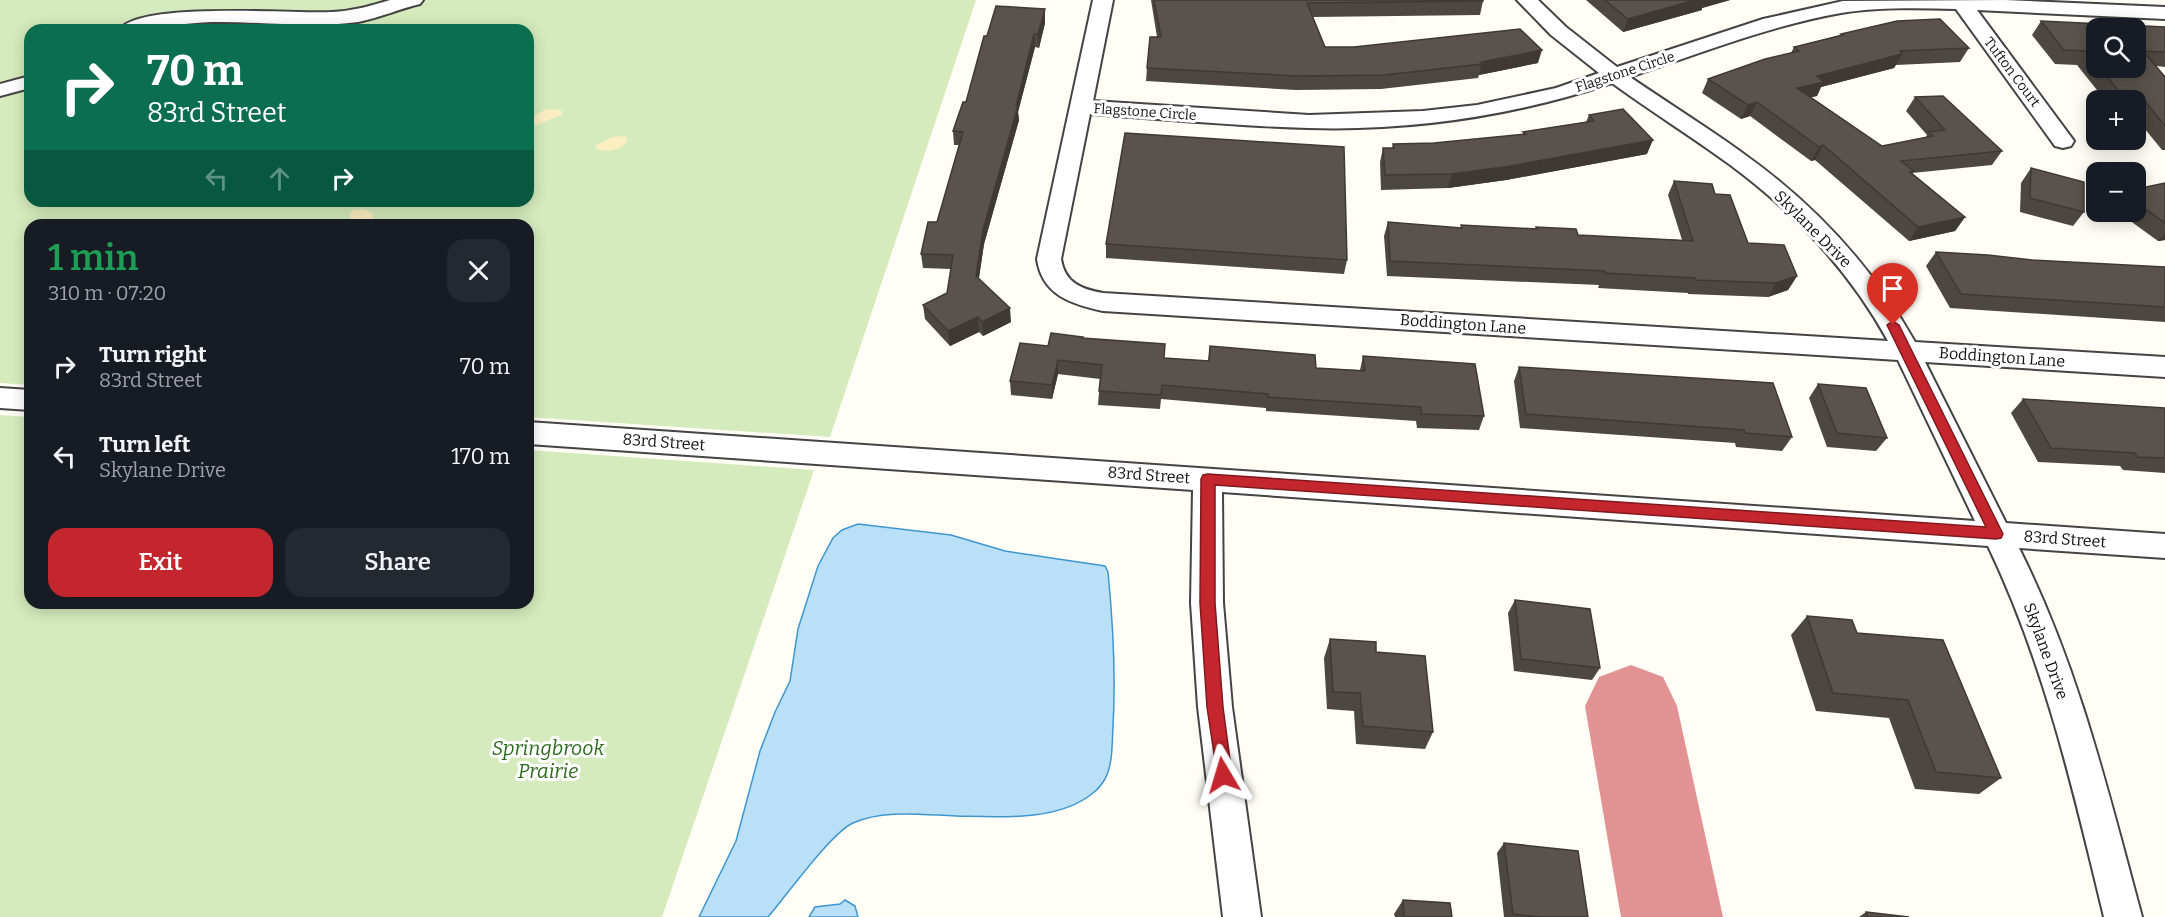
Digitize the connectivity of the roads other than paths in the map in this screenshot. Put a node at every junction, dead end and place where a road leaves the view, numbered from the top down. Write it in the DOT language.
graph roads {
  1 [pos="413,0"];
  2 [pos="1102,0"];
  3 [pos="1527,0"];
  4 [pos="1961,3"];
  5 [pos="2165,13"];
  6 [pos="144,24"];
  7 [pos="1617,76"];
  8 [pos="24,84"];
  9 [pos="0,90"];
  10 [pos="1080,107"];
  11 [pos="2063,141"];
  12 [pos="1906,351"];
  13 [pos="2165,367"];
  14 [pos="0,398"];
  15 [pos="24,400"];
  16 [pos="534,433"];
  17 [pos="1208,479"];
  18 [pos="1996,534"];
  19 [pos="2165,546"];
  20 [pos="1242,917"];
  21 [pos="2123,917"];
  1 -- 6 [label="street"];
  2 -- 10 [label="street, Boddington Lane"];
  3 -- 7 [label="street, Skylane Drive"];
  4 -- 5 [label="street, Flagstone Circle"];
  4 -- 7 [label="street, Flagstone Circle"];
  4 -- 11 [label="street, Tufton Court"];
  7 -- 10 [label="street, Flagstone Circle"];
  7 -- 12 [label="street, Skylane Drive"];
  8 -- 9 [label="street"];
  10 -- 12 [label="street, Boddington Lane"];
  12 -- 13 [label="street, Boddington Lane"];
  12 -- 18 [label="street, Skylane Drive"];
  14 -- 15 [label="street"];
  16 -- 17 [label="street, 83rd Street"];
  17 -- 18 [label="street, 83rd Street"];
  17 -- 20 [label="street"];
  18 -- 19 [label="street, 83rd Street"];
  18 -- 21 [label="street, Skylane Drive"];
}
